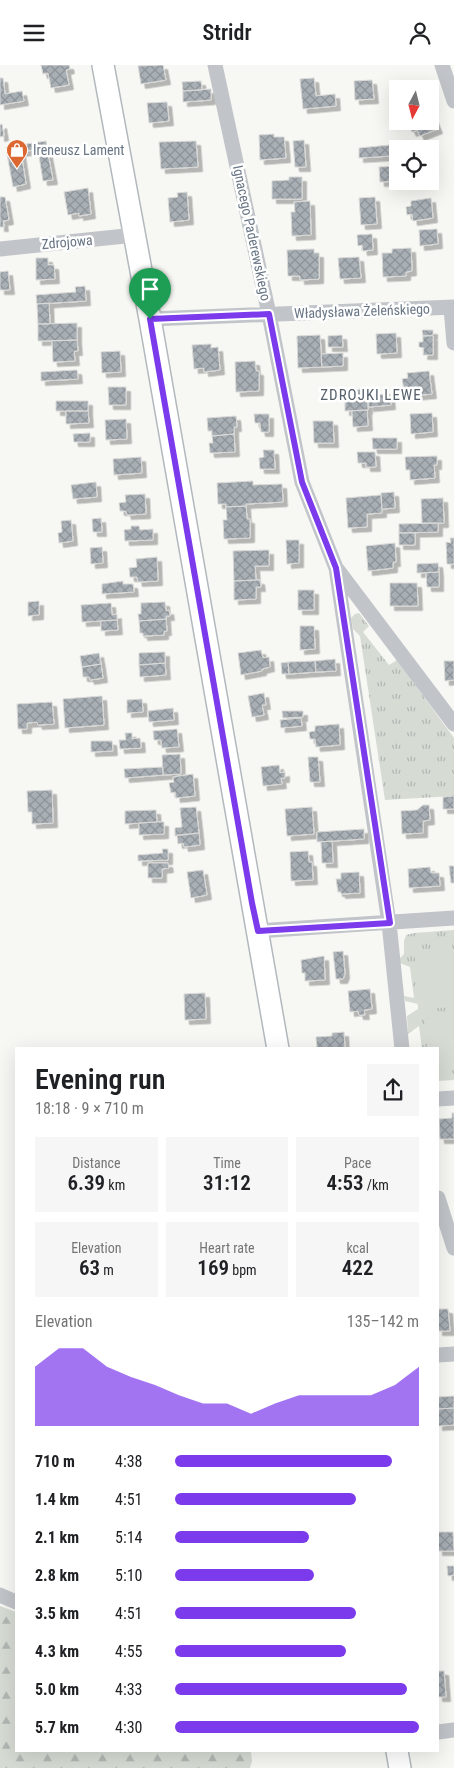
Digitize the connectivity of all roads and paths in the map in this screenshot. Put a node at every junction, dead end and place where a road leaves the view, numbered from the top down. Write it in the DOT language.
graph roads {
  1 [pos="103,65"];
  2 [pos="215,65"];
  3 [pos="442,65"];
  4 [pos="454,101"];
  5 [pos="134,235"];
  6 [pos="0,249"];
  7 [pos="453,307"];
  8 [pos="269,314"];
  9 [pos="150,319"];
  10 [pos="454,343"];
  11 [pos="336,568"];
  12 [pos="454,724"];
  13 [pos="454,918"];
  14 [pos="390,923"];
  15 [pos="258,931"];
  16 [pos="278,1047"];
  17 [pos="402,1047"];
  18 [pos="454,1098"];
  19 [pos="439,1099"];
  20 [pos="439,1202"];
  21 [pos="454,1248"];
  22 [pos="454,1354"];
  23 [pos="439,1355"];
  24 [pos="0,1595"];
  25 [pos="15,1602"];
  26 [pos="454,1730"];
  27 [pos="439,1732"];
  28 [pos="397,1752"];
  29 [pos="400,1768"];
  1 -- 5 [label="street"];
  2 -- 8 [label="street, Ignacego Paderewskiego"];
  3 -- 4 [label="street"];
  5 -- 6 [label="street, Zdrojowa"];
  5 -- 9 [label="street"];
  7 -- 8 [label="street, Władysława Żeleńskiego"];
  7 -- 10 [label="street"];
  8 -- 9 [label="street, Władysława Żeleńskiego"];
  8 -- 11 [label="street, Ignacego Paderewskiego"];
  9 -- 15 [label="street"];
  11 -- 12 [label="street"];
  11 -- 14 [label="street, Ignacego Paderewskiego"];
  13 -- 14 [label="street"];
  14 -- 15 [label="street"];
  14 -- 17 [label="street, Ignacego Paderewskiego"];
  15 -- 16 [label="street"];
  18 -- 19 [label="street"];
  20 -- 21 [label="street"];
  22 -- 23 [label="street"];
  24 -- 25 [label="street"];
  26 -- 27 [label="street"];
  28 -- 29 [label="street"];
}
